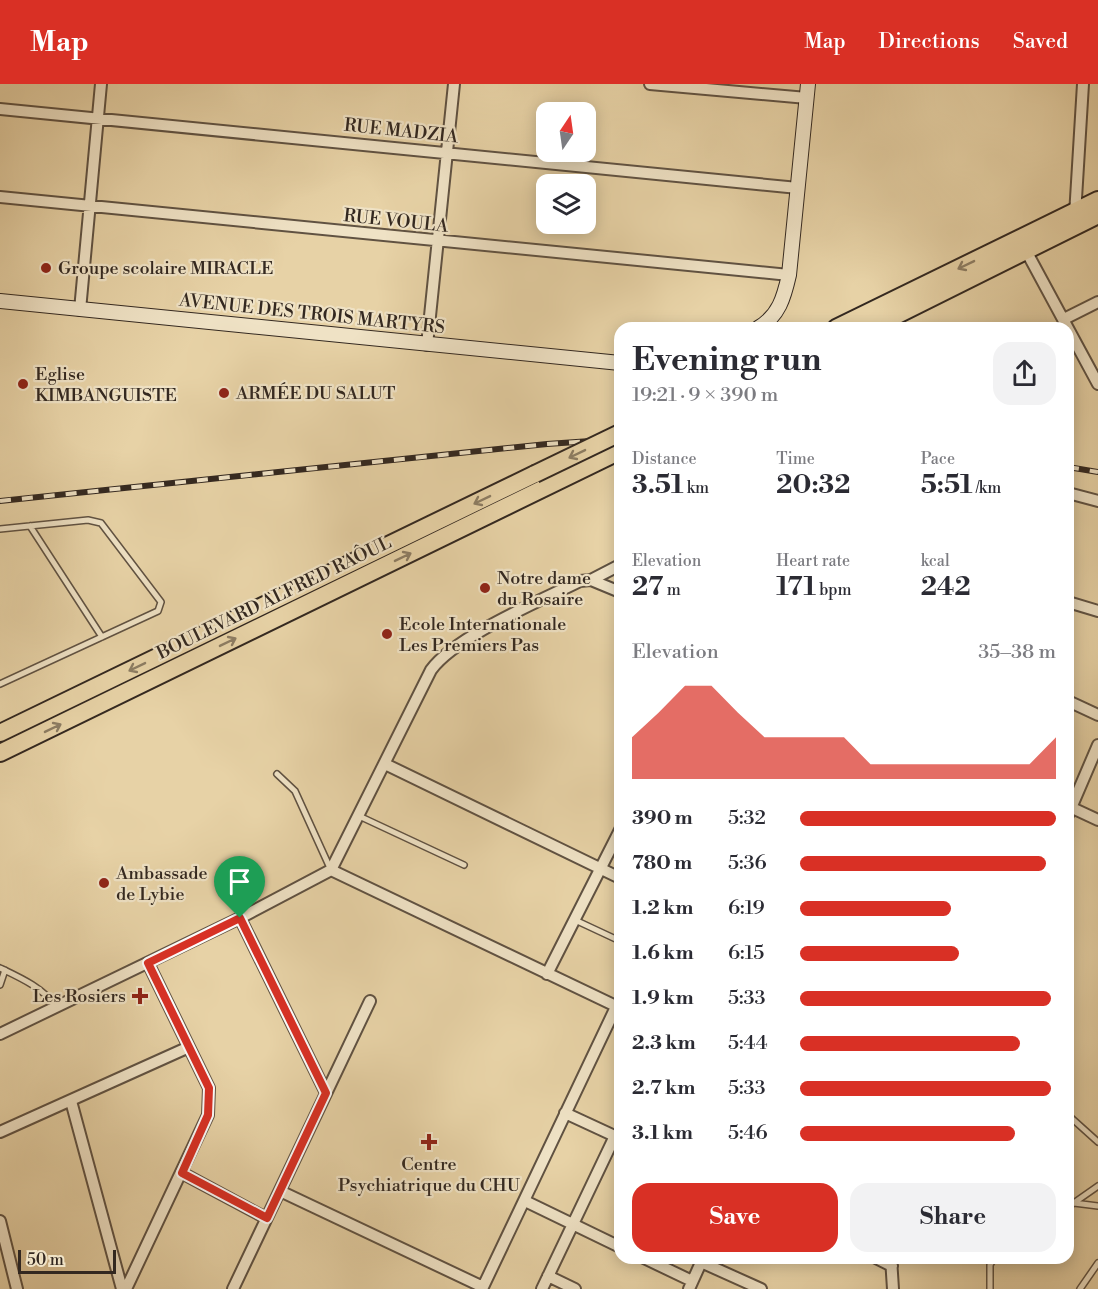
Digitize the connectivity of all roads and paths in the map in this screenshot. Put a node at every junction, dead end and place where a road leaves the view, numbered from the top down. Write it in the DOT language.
graph roads {
  1 [pos="101,84"];
  2 [pos="454,84"];
  3 [pos="650,84"];
  4 [pos="808,84"];
  5 [pos="1083,84"];
  6 [pos="807,99"];
  7 [pos="0,109"];
  8 [pos="98,118"];
  9 [pos="447,152"];
  10 [pos="798,188"];
  11 [pos="0,197"];
  12 [pos="1098,200"];
  13 [pos="91,206"];
  14 [pos="1098,215"];
  15 [pos="1075,219"];
  16 [pos="437,241"];
  17 [pos="1022,245"];
  18 [pos="789,275"];
  19 [pos="0,301"];
  20 [pos="1098,302"];
  21 [pos="80,310"];
  22 [pos="765,322"];
  23 [pos="849,322"];
  24 [pos="882,322"];
  25 [pos="1064,322"];
  26 [pos="1068,322"];
  27 [pos="1074,340"];
  28 [pos="428,345"];
  29 [pos="614,362"];
  30 [pos="1098,384"];
  31 [pos="614,436"];
  32 [pos="614,455"];
  33 [pos="1074,495"];
  34 [pos="1098,501"];
  35 [pos="30,526"];
  36 [pos="0,529"];
  37 [pos="614,568"];
  38 [pos="591,580"];
  39 [pos="614,590"];
  40 [pos="1074,604"];
  41 [pos="1098,611"];
  42 [pos="102,637"];
  43 [pos="0,684"];
  44 [pos="1074,704"];
  45 [pos="1098,715"];
  46 [pos="0,733"];
  47 [pos="1098,745"];
  48 [pos="0,753"];
  49 [pos="385,764"];
  50 [pos="277,774"];
  51 [pos="1074,799"];
  52 [pos="1074,812"];
  53 [pos="359,816"];
  54 [pos="1098,820"];
  55 [pos="614,842"];
  56 [pos="464,865"];
  57 [pos="600,869"];
  58 [pos="331,870"];
  59 [pos="614,875"];
  60 [pos="240,918"];
  61 [pos="575,920"];
  62 [pos="614,938"];
  63 [pos="148,963"];
  64 [pos="2,969"];
  65 [pos="547,974"];
  66 [pos="0,985"];
  67 [pos="370,1001"];
  68 [pos="614,1005"];
  69 [pos="57,1007"];
  70 [pos="614,1015"];
  71 [pos="0,1035"];
  72 [pos="189,1047"];
  73 [pos="326,1093"];
  74 [pos="71,1101"];
  75 [pos="566,1113"];
  76 [pos="1074,1120"];
  77 [pos="0,1132"];
  78 [pos="614,1136"];
  79 [pos="1098,1142"];
  80 [pos="614,1143"];
  81 [pos="182,1173"];
  82 [pos="1098,1186"];
  83 [pos="280,1191"];
  84 [pos="525,1202"];
  85 [pos="1074,1203"];
  86 [pos="1098,1206"];
  87 [pos="267,1218"];
  88 [pos="0,1221"];
  89 [pos="571,1224"];
  90 [pos="614,1244"];
  91 [pos="1098,1263"];
  92 [pos="654,1264"];
  93 [pos="700,1264"];
  94 [pos="710,1264"];
  95 [pos="892,1264"];
  96 [pos="991,1264"];
  97 [pos="548,1276"];
  98 [pos="691,1285"];
  99 [pos="482,1288"];
  100 [pos="18,1289"];
  101 [pos="124,1289"];
  102 [pos="233,1289"];
  103 [pos="542,1289"];
  104 [pos="575,1289"];
  105 [pos="760,1289"];
  106 [pos="893,1289"];
  107 [pos="990,1289"];
  108 [pos="1080,1289"];
  1 -- 8 [label="street"];
  2 -- 9 [label="street"];
  3 -- 6 [label="street"];
  4 -- 6 [label="main road"];
  5 -- 15 [label="street"];
  6 -- 10 [label="main road"];
  7 -- 8 [label="street, RUE MADZIA"];
  8 -- 9 [label="street, RUE MADZIA"];
  8 -- 13 [label="street"];
  9 -- 10 [label="street, RUE MADZIA"];
  9 -- 16 [label="street"];
  10 -- 18 [label="main road"];
  11 -- 13 [label="street, RUE VOULA"];
  12 -- 15 [label="main road"];
  13 -- 16 [label="street, RUE VOULA"];
  13 -- 21 [label="street"];
  14 -- 15 [label="main road"];
  15 -- 17 [label="main road"];
  16 -- 18 [label="street, RUE VOULA"];
  16 -- 28 [label="street"];
  17 -- 23 [label="main road, one-way"];
  17 -- 24 [label="main road"];
  17 -- 25 [label="street"];
  18 -- 22 [label="main road"];
  19 -- 21 [label="main road, AVENUE DES TROIS MARTYRS"];
  20 -- 26 [label="street"];
  21 -- 28 [label="main road, AVENUE DES TROIS MARTYRS"];
  27 -- 30 [label="street"];
  28 -- 29 [label="main road, AVENUE DES TROIS MARTYRS"];
  31 -- 46 [label="main road, one-way, bridge"];
  48 -- 32 [label="main road, BOULEVARD ALFRED RAÔUL, one-way"];
  33 -- 34 [label="street"];
  35 -- 36 [label="lane"];
  35 -- 42 [label="lane"];
  35 -- 42 [label="lane"];
  37 -- 38 [label="street"];
  38 -- 39 [label="street"];
  38 -- 49 [label="street"];
  40 -- 41 [label="street"];
  42 -- 43 [label="lane"];
  44 -- 45 [label="street"];
  47 -- 51 [label="street"];
  49 -- 53 [label="street"];
  49 -- 57 [label="street"];
  50 -- 58 [label="lane"];
  52 -- 54 [label="street"];
  53 -- 56 [label="lane"];
  53 -- 58 [label="street"];
  55 -- 57 [label="street"];
  57 -- 59 [label="street"];
  57 -- 61 [label="street"];
  58 -- 60 [label="street"];
  58 -- 65 [label="street"];
  60 -- 63 [label="street"];
  60 -- 73 [label="street"];
  61 -- 62 [label="lane"];
  61 -- 65 [label="street"];
  63 -- 69 [label="street"];
  63 -- 72 [label="street"];
  64 -- 66 [label="lane"];
  64 -- 69 [label="lane"];
  65 -- 68 [label="street"];
  67 -- 73 [label="street"];
  69 -- 71 [label="street"];
  70 -- 75 [label="street"];
  72 -- 74 [label="street"];
  72 -- 81 [label="street"];
  73 -- 83 [label="street"];
  74 -- 77 [label="street"];
  74 -- 101 [label="street"];
  75 -- 78 [label="street"];
  75 -- 84 [label="street"];
  76 -- 79 [label="lane"];
  80 -- 89 [label="street"];
  81 -- 87 [label="street"];
  81 -- 101 [label="street"];
  82 -- 85 [label="lane"];
  83 -- 87 [label="street"];
  83 -- 99 [label="street"];
  84 -- 89 [label="street"];
  84 -- 99 [label="street"];
  85 -- 86 [label="lane"];
  87 -- 102 [label="street"];
  88 -- 100 [label="street"];
  89 -- 90 [label="street"];
  89 -- 97 [label="street"];
  91 -- 108 [label="lane"];
  92 -- 98 [label="street"];
  93 -- 98 [label="street"];
  94 -- 105 [label="street"];
  95 -- 106 [label="street"];
  96 -- 107 [label="lane"];
  97 -- 103 [label="street"];
  97 -- 104 [label="street"];
}
